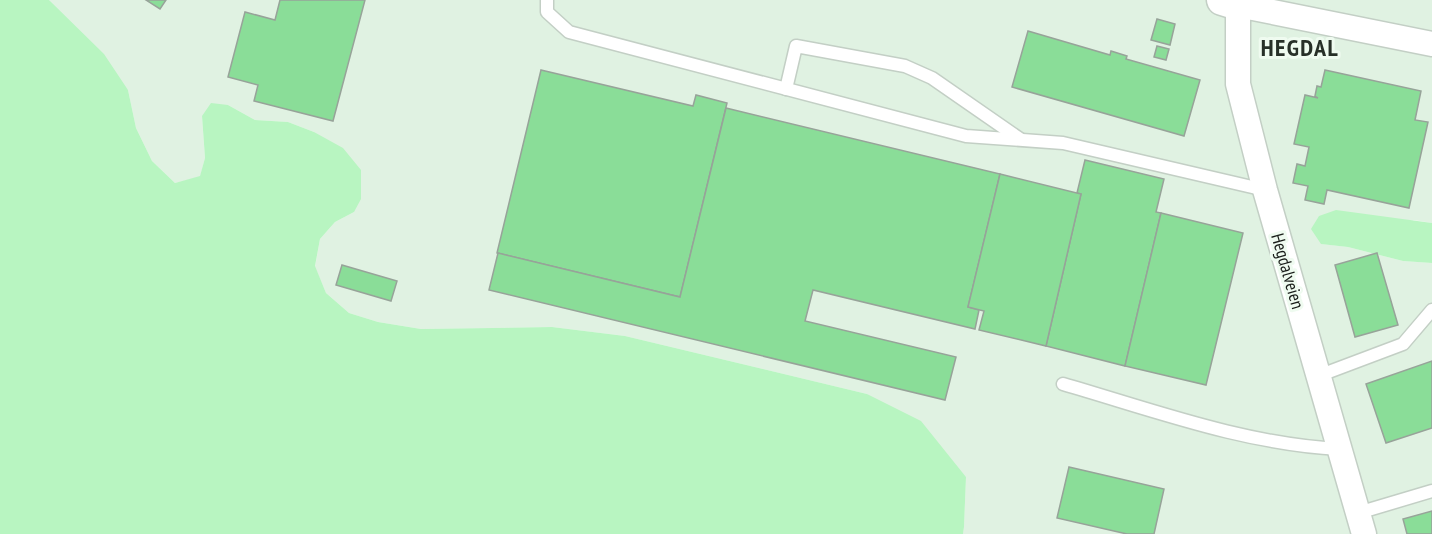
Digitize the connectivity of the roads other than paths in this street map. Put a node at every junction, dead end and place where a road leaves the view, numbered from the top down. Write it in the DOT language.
graph roads {
  1 [pos="546,0"];
  2 [pos="1233,2"];
  3 [pos="1432,44"];
  4 [pos="786,89"];
  5 [pos="1022,140"];
  6 [pos="1265,190"];
  7 [pos="1432,310"];
  8 [pos="1318,376"];
  9 [pos="1063,384"];
  10 [pos="1339,449"];
  11 [pos="1432,491"];
  12 [pos="1361,523"];
  1 -- 4 [label="lane"];
  2 -- 3 [label="street, Hegdalveien"];
  2 -- 6 [label="street, Hegdalveien"];
  4 -- 5 [label="lane"];
  4 -- 5 [label="lane"];
  5 -- 6 [label="lane"];
  6 -- 8 [label="street, Hegdalveien"];
  7 -- 8 [label="lane"];
  8 -- 10 [label="street, Hegdalveien"];
  9 -- 10 [label="lane"];
  10 -- 12 [label="street, Hegdalveien"];
  11 -- 12 [label="lane"];
}
